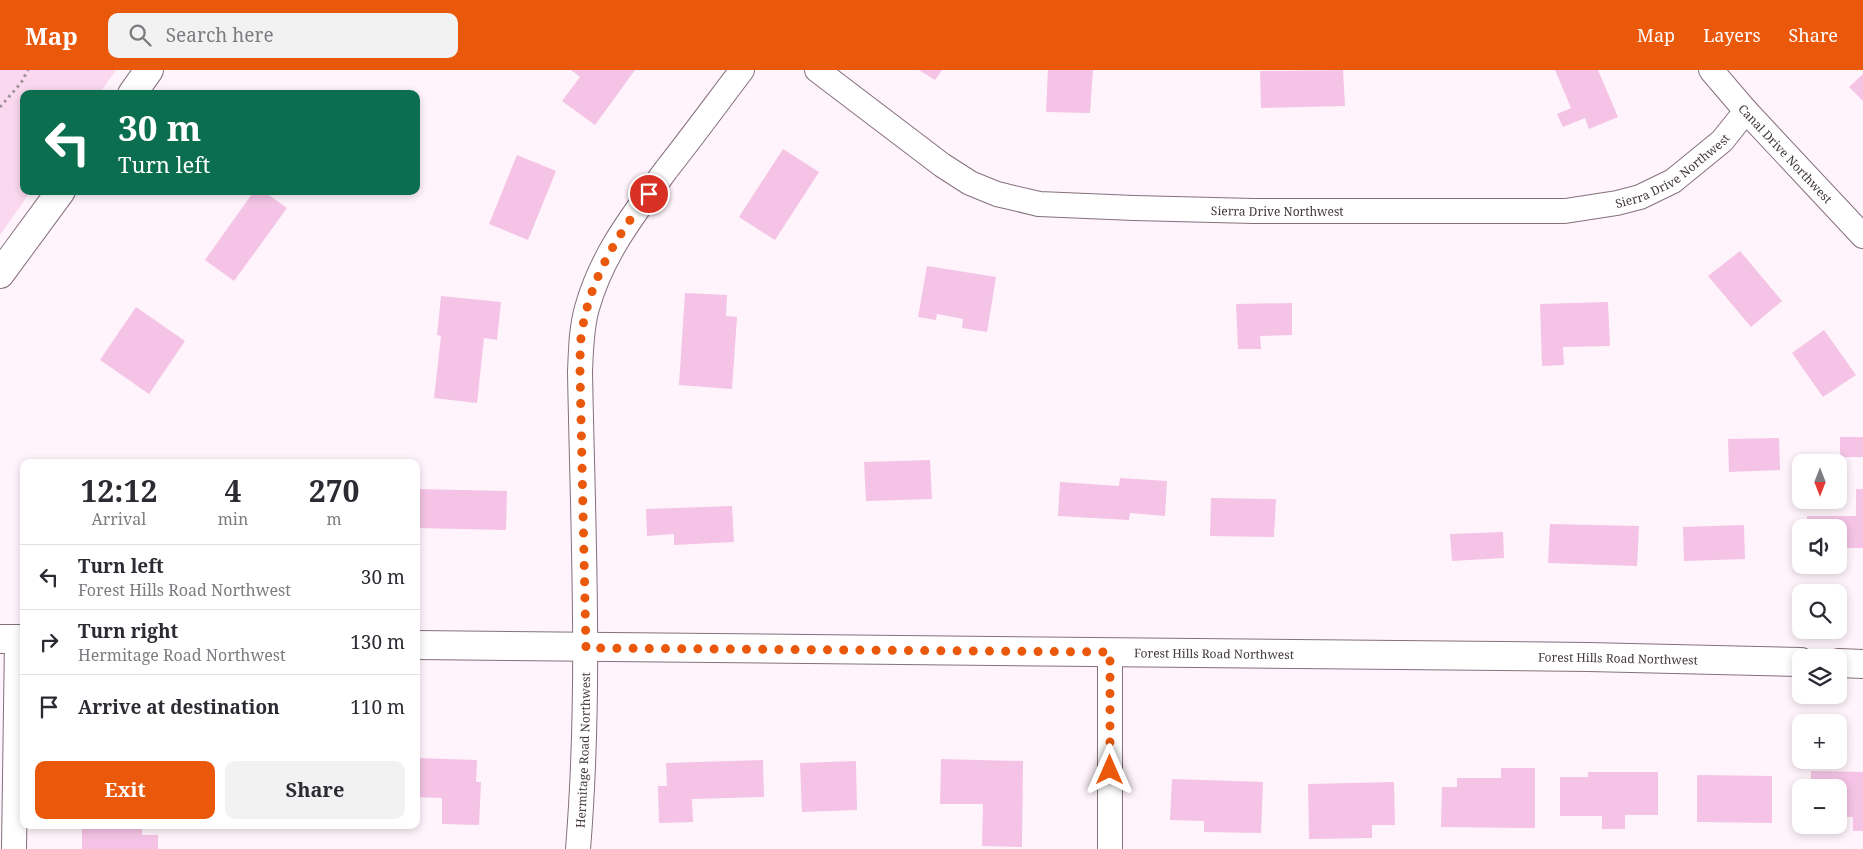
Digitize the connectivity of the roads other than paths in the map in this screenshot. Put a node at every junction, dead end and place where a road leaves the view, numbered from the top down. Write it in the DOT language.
graph roads {
  1 [pos="149,70"];
  2 [pos="742,70"];
  3 [pos="817,70"];
  4 [pos="1711,70"];
  5 [pos="135,90"];
  6 [pos="1746,111"];
  7 [pos="58,195"];
  8 [pos="1863,236"];
  9 [pos="0,274"];
  10 [pos="14,639"];
  11 [pos="420,645"];
  12 [pos="586,648"];
  13 [pos="1110,652"];
  14 [pos="1792,662"];
  15 [pos="1847,664"];
  16 [pos="1863,664"];
  17 [pos="14,849"];
  18 [pos="578,849"];
  19 [pos="1110,849"];
  1 -- 5 [label="main road"];
  2 -- 12 [label="street, Hermitage Road Northwest"];
  3 -- 6 [label="street, Sierra Drive Northwest"];
  4 -- 6 [label="street, Canal Drive Northwest"];
  6 -- 8 [label="street, Canal Drive Northwest"];
  7 -- 9 [label="main road"];
  10 -- 17 [label="street"];
  11 -- 12 [label="main road, Forest Hills Road Northwest"];
  12 -- 13 [label="main road, Forest Hills Road Northwest"];
  12 -- 18 [label="street, Hermitage Road Northwest"];
  13 -- 14 [label="main road, Forest Hills Road Northwest"];
  13 -- 19 [label="street"];
  15 -- 16 [label="main road"];
}
